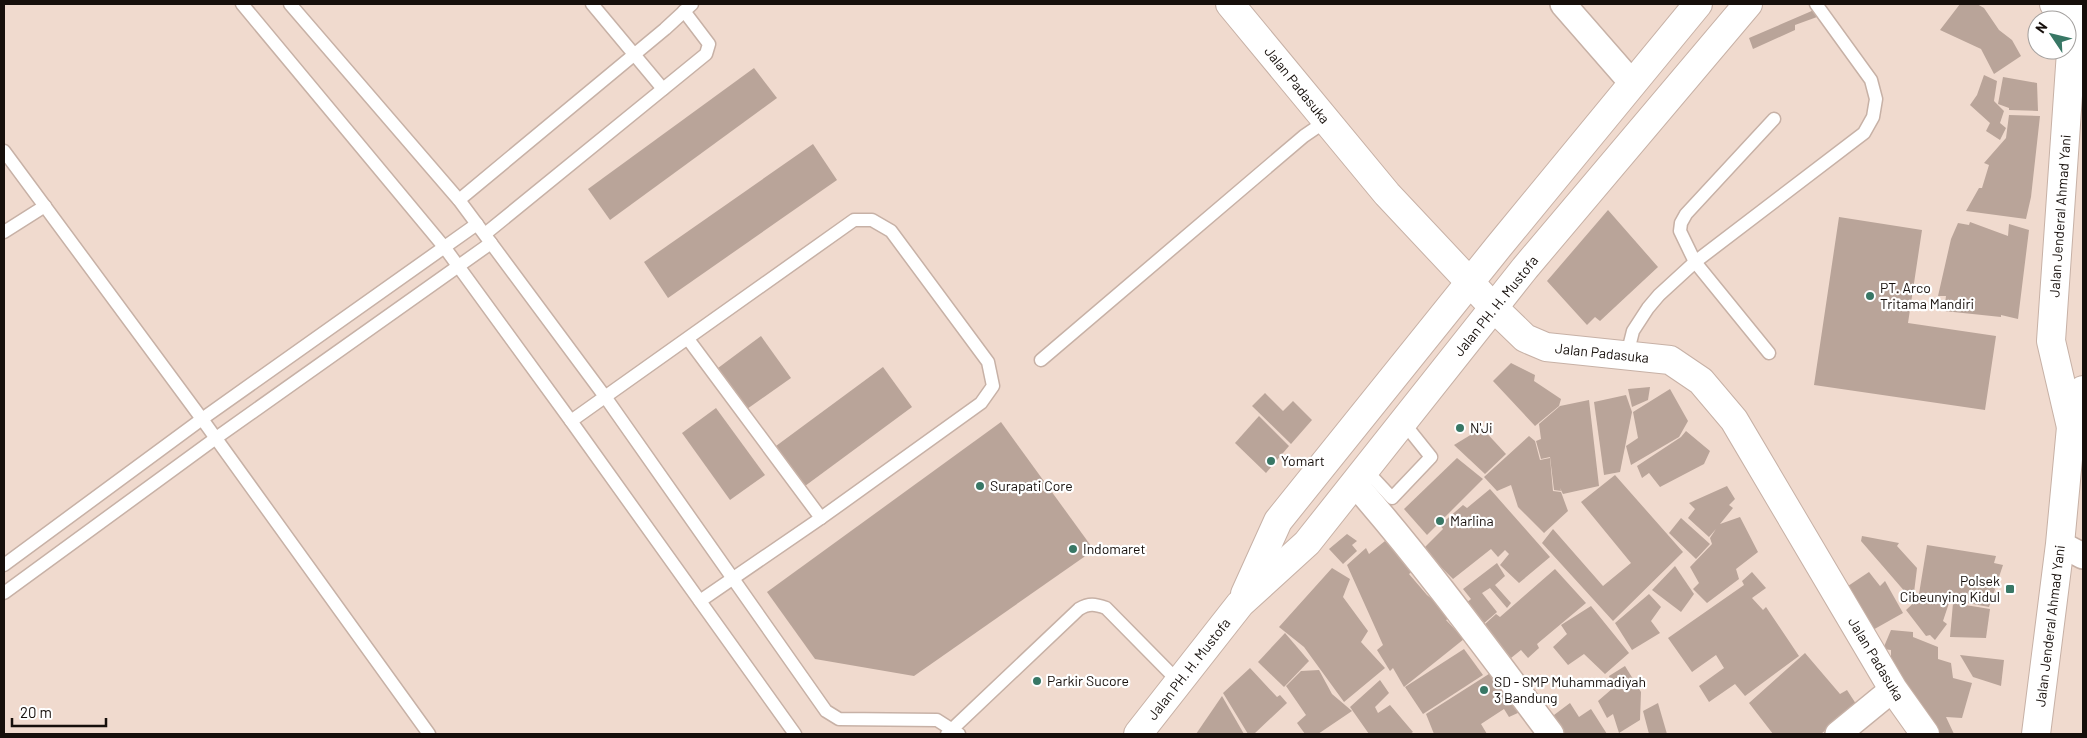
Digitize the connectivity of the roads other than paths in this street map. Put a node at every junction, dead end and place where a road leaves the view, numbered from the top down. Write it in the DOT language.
graph roads {
  1 [pos="242,4"];
  2 [pos="290,4"];
  3 [pos="592,4"];
  4 [pos="1230,4"];
  5 [pos="1563,4"];
  6 [pos="1698,4"];
  7 [pos="1748,4"];
  8 [pos="1816,4"];
  9 [pos="688,7"];
  10 [pos="634,54"];
  11 [pos="2073,60"];
  12 [pos="1632,83"];
  13 [pos="663,89"];
  14 [pos="1774,119"];
  15 [pos="1326,121"];
  16 [pos="4,152"];
  17 [pos="459,200"];
  18 [pos="45,206"];
  19 [pos="4,232"];
  20 [pos="484,234"];
  21 [pos="444,248"];
  22 [pos="1696,262"];
  23 [pos="459,268"];
  24 [pos="1470,282"];
  25 [pos="1494,308"];
  26 [pos="688,339"];
  27 [pos="1769,353"];
  28 [pos="1627,355"];
  29 [pos="1041,360"];
  30 [pos="2083,390"];
  31 [pos="606,398"];
  32 [pos="202,419"];
  33 [pos="571,421"];
  34 [pos="1403,422"];
  35 [pos="2071,427"];
  36 [pos="216,438"];
  37 [pos="1359,476"];
  38 [pos="821,518"];
  39 [pos="2072,550"];
  40 [pos="4,565"];
  41 [pos="734,577"];
  42 [pos="4,592"];
  43 [pos="700,601"];
  44 [pos="1240,604"];
  45 [pos="1180,682"];
  46 [pos="1893,689"];
  47 [pos="953,732"];
  48 [pos="429,734"];
  49 [pos="795,734"];
  50 [pos="1138,734"];
  51 [pos="1551,734"];
  52 [pos="1838,734"];
  53 [pos="1925,734"];
  54 [pos="2036,734"];
  1 -- 21 [label="lane"];
  2 -- 17 [label="lane"];
  3 -- 10 [label="lane"];
  4 -- 15 [label="main road, Jalan Padasuka"];
  5 -- 12 [label="street"];
  6 -- 12 [label="main road, Jalan PH. H. Mustofa"];
  7 -- 25 [label="main road, Jalan PH. H. Mustofa"];
  8 -- 22 [label="lane"];
  9 -- 10 [label="lane"];
  9 -- 13 [label="lane"];
  10 -- 13 [label="lane"];
  10 -- 17 [label="lane"];
  11 -- 35 [label="main road, Jalan Jenderal Ahmad Yani"];
  12 -- 24 [label="main road, Jalan PH. H. Mustofa"];
  13 -- 20 [label="lane"];
  14 -- 22 [label="lane"];
  15 -- 24 [label="main road, Jalan Padasuka"];
  15 -- 29 [label="lane"];
  16 -- 18 [label="lane"];
  17 -- 20 [label="lane"];
  18 -- 19 [label="lane"];
  18 -- 32 [label="lane"];
  20 -- 21 [label="lane"];
  20 -- 23 [label="lane"];
  20 -- 31 [label="lane"];
  21 -- 23 [label="lane"];
  21 -- 32 [label="lane"];
  22 -- 27 [label="lane"];
  22 -- 28 [label="lane"];
  23 -- 33 [label="lane"];
  23 -- 36 [label="lane"];
  24 -- 25 [label="main road, Jalan Padasuka"];
  24 -- 44 [label="main road, Jalan PH. H. Mustofa"];
  25 -- 28 [label="main road, Jalan Padasuka"];
  25 -- 34 [label="main road, Jalan PH. H. Mustofa"];
  26 -- 31 [label="lane"];
  26 -- 38 [label="lane"];
  26 -- 38 [label="lane"];
  28 -- 46 [label="main road, Jalan Padasuka"];
  30 -- 35 [label="main road, Jalan Jenderal Ahmad Yani"];
  31 -- 33 [label="lane"];
  31 -- 41 [label="lane"];
  32 -- 36 [label="lane"];
  32 -- 40 [label="lane"];
  33 -- 43 [label="lane"];
  34 -- 37 [label="main road, Jalan PH. H. Mustofa"];
  34 -- 37 [label="lane"];
  35 -- 39 [label="main road, Jalan Jenderal Ahmad Yani"];
  36 -- 42 [label="lane"];
  36 -- 48 [label="lane"];
  37 -- 44 [label="main road, Jalan PH. H. Mustofa"];
  37 -- 51 [label="street"];
  38 -- 41 [label="lane"];
  39 -- 54 [label="main road, Jalan Jenderal Ahmad Yani"];
  41 -- 43 [label="lane"];
  41 -- 47 [label="lane"];
  43 -- 49 [label="lane"];
  44 -- 45 [label="main road, Jalan PH. H. Mustofa"];
  45 -- 47 [label="lane"];
  45 -- 50 [label="main road, Jalan PH. H. Mustofa"];
  46 -- 52 [label="street"];
  46 -- 53 [label="main road, Jalan Padasuka"];
}
